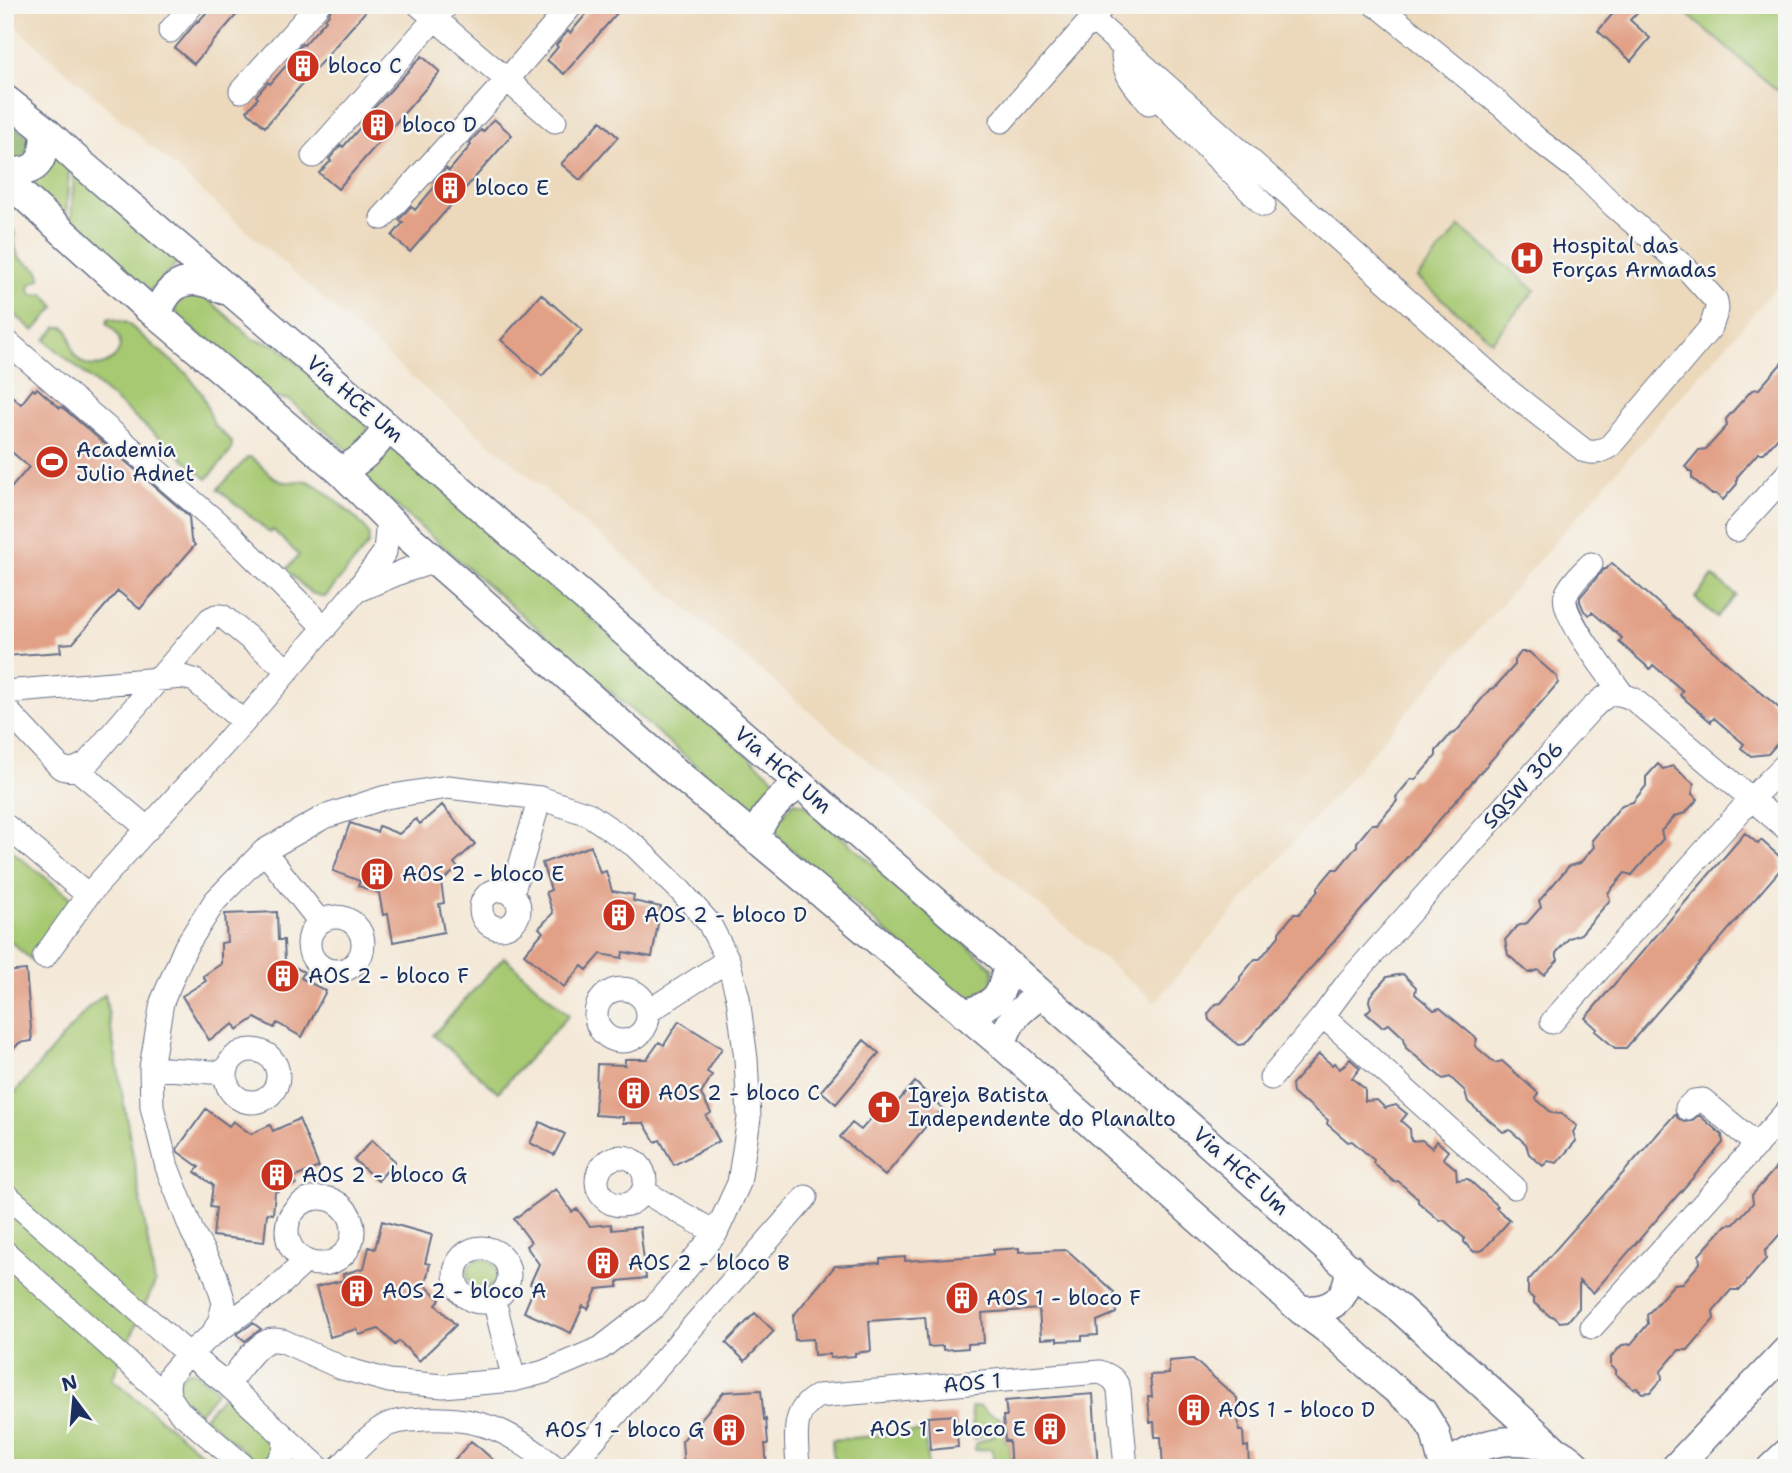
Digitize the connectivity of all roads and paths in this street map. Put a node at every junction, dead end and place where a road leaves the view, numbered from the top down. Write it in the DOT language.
graph roads {
  1 [pos="192,5"];
  2 [pos="318,5"];
  3 [pos="572,5"];
  4 [pos="1375,5"];
  5 [pos="434,10"];
  6 [pos="1098,12"];
  7 [pos="170,31"];
  8 [pos="1131,53"];
  9 [pos="506,81"];
  10 [pos="241,91"];
  11 [pos="5,99"];
  12 [pos="555,121"];
  13 [pos="1002,121"];
  14 [pos="45,130"];
  15 [pos="313,156"];
  16 [pos="5,171"];
  17 [pos="5,179"];
  18 [pos="1236,190"];
  19 [pos="1264,205"];
  20 [pos="382,218"];
  21 [pos="236,296"];
  22 [pos="158,315"];
  23 [pos="5,340"];
  24 [pos="388,428"];
  25 [pos="340,471"];
  26 [pos="1787,474"];
  27 [pos="388,519"];
  28 [pos="1736,530"];
  29 [pos="436,561"];
  30 [pos="1591,564"];
  31 [pos="355,591"];
  32 [pos="325,628"];
  33 [pos="288,670"];
  34 [pos="160,678"];
  35 [pos="5,692"];
  36 [pos="1623,695"];
  37 [pos="5,708"];
  38 [pos="244,722"];
  39 [pos="1787,763"];
  40 [pos="77,769"];
  41 [pos="800,785"];
  42 [pos="540,798"];
  43 [pos="1751,799"];
  44 [pos="5,825"];
  45 [pos="148,829"];
  46 [pos="1787,829"];
  47 [pos="757,840"];
  48 [pos="264,851"];
  49 [pos="512,894"];
  50 [pos="88,895"];
  51 [pos="320,922"];
  52 [pos="44,957"];
  53 [pos="728,960"];
  54 [pos="1008,964"];
  55 [pos="1041,994"];
  56 [pos="649,1012"];
  57 [pos="964,1014"];
  58 [pos="1322,1016"];
  59 [pos="1552,1023"];
  60 [pos="1002,1045"];
  61 [pos="151,1069"];
  62 [pos="226,1073"];
  63 [pos="1271,1078"];
  64 [pos="1687,1108"];
  65 [pos="1787,1111"];
  66 [pos="1757,1145"];
  67 [pos="1514,1186"];
  68 [pos="643,1191"];
  69 [pos="5,1194"];
  70 [pos="806,1197"];
  71 [pos="716,1233"];
  72 [pos="5,1252"];
  73 [pos="306,1261"];
  74 [pos="1350,1268"];
  75 [pos="494,1300"];
  76 [pos="253,1307"];
  77 [pos="1301,1310"];
  78 [pos="1592,1327"];
  79 [pos="212,1335"];
  80 [pos="274,1339"];
  81 [pos="1787,1350"];
  82 [pos="188,1354"];
  83 [pos="514,1380"];
  84 [pos="227,1384"];
  85 [pos="174,1404"];
  86 [pos="285,1438"];
  87 [pos="1554,1449"];
  88 [pos="1787,1453"];
  89 [pos="246,1468"];
  90 [pos="274,1468"];
  91 [pos="319,1468"];
  92 [pos="339,1468"];
  93 [pos="556,1468"];
  94 [pos="569,1468"];
  95 [pos="798,1468"];
  96 [pos="1126,1468"];
  97 [pos="1444,1468"];
  98 [pos="1579,1468"];
  99 [pos="1675,1468"];
  100 [pos="1771,1468"];
  1 -- 7 [label="street"];
  2 -- 10 [label="street"];
  3 -- 9 [label="street"];
  4 -- 8 [label="street"];
  5 -- 9 [label="street"];
  5 -- 15 [label="street"];
  6 -- 8 [label="street"];
  6 -- 13 [label="street"];
  8 -- 18 [label="street"];
  8 -- 19 [label="street"];
  9 -- 12 [label="street"];
  9 -- 20 [label="street"];
  11 -- 14 [label="main road, Via HCE Um"];
  14 -- 16 [label="main road"];
  14 -- 21 [label="main road, Via HCE Um"];
  17 -- 22 [label="main road, Via HCE Um"];
  21 -- 22 [label="main road"];
  21 -- 24 [label="main road, Via HCE Um"];
  22 -- 25 [label="main road, Via HCE Um"];
  23 -- 32 [label="street"];
  24 -- 25 [label="main road"];
  24 -- 41 [label="main road, Via HCE Um"];
  25 -- 27 [label="main road, Via HCE Um"];
  26 -- 28 [label="street"];
  27 -- 29 [label="main road, Via HCE Um"];
  27 -- 31 [label="street"];
  29 -- 31 [label="street"];
  29 -- 47 [label="main road, Via HCE Um"];
  30 -- 36 [label="street"];
  31 -- 32 [label="street"];
  32 -- 33 [label="street"];
  33 -- 34 [label="street"];
  33 -- 38 [label="street"];
  34 -- 35 [label="street"];
  34 -- 38 [label="street"];
  34 -- 40 [label="street"];
  36 -- 43 [label="street"];
  36 -- 58 [label="street, SQSW 306"];
  37 -- 40 [label="street"];
  38 -- 45 [label="street"];
  39 -- 43 [label="street"];
  40 -- 45 [label="street"];
  41 -- 47 [label="main road"];
  41 -- 54 [label="main road, Via HCE Um"];
  42 -- 48 [label="street"];
  42 -- 49 [label="street"];
  42 -- 53 [label="street"];
  43 -- 46 [label="street"];
  43 -- 59 [label="street"];
  44 -- 50 [label="street"];
  45 -- 50 [label="street"];
  47 -- 57 [label="main road, Via HCE Um"];
  48 -- 51 [label="street"];
  48 -- 61 [label="street"];
  50 -- 52 [label="street"];
  53 -- 56 [label="street"];
  53 -- 71 [label="street"];
  54 -- 55 [label="main road, Via HCE Um"];
  54 -- 57 [label="main road"];
  55 -- 60 [label="main road"];
  55 -- 74 [label="main road, Via HCE Um"];
  57 -- 60 [label="main road, Via HCE Um"];
  58 -- 63 [label="street, SQSW 306"];
  58 -- 67 [label="street"];
  60 -- 77 [label="main road, Via HCE Um"];
  61 -- 62 [label="street"];
  61 -- 79 [label="street"];
  64 -- 66 [label="street"];
  65 -- 66 [label="street"];
  66 -- 78 [label="street"];
  68 -- 71 [label="street"];
  69 -- 82 [label="street"];
  70 -- 94 [label="street"];
  71 -- 83 [label="street"];
  72 -- 85 [label="street"];
  73 -- 76 [label="street"];
  74 -- 77 [label="main road"];
  74 -- 87 [label="main road, Via HCE Um"];
  75 -- 83 [label="street"];
  76 -- 79 [label="street"];
  76 -- 80 [label="street"];
  77 -- 97 [label="main road, Via HCE Um"];
  79 -- 82 [label="street"];
  80 -- 83 [label="street"];
  80 -- 84 [label="street"];
  81 -- 99 [label="main road"];
  82 -- 84 [label="street"];
  82 -- 85 [label="street"];
  84 -- 86 [label="street"];
  85 -- 89 [label="street"];
  86 -- 90 [label="street"];
  86 -- 91 [label="street"];
  87 -- 97 [label="main road, Via HCE Um"];
  87 -- 98 [label="main road, Via HCE Um"];
  88 -- 100 [label="main road"];
  92 -- 93 [label="street"];
  95 -- 96 [label="street, AOS 1"];
}
